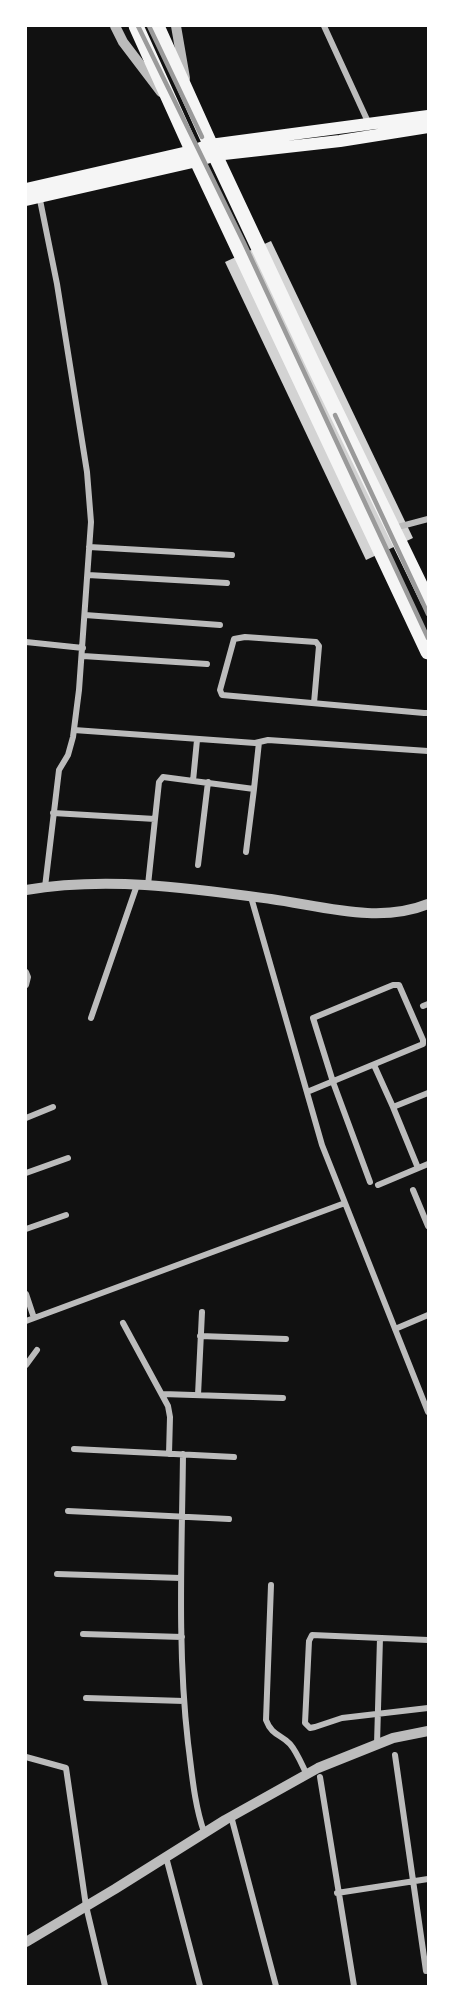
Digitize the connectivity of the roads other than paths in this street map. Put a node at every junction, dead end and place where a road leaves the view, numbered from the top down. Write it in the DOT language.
graph roads {
  1 [pos="115,26"];
  2 [pos="176,26"];
  3 [pos="324,26"];
  4 [pos="158,28"];
  5 [pos="139,32"];
  6 [pos="189,97"];
  7 [pos="173,107"];
  8 [pos="429,116"];
  9 [pos="369,124"];
  10 [pos="429,127"];
  11 [pos="212,150"];
  12 [pos="194,156"];
  13 [pos="34,191"];
  14 [pos="26,200"];
  15 [pos="429,519"];
  16 [pos="393,528"];
  17 [pos="89,548"];
  18 [pos="232,555"];
  19 [pos="88,575"];
  20 [pos="227,583"];
  21 [pos="429,601"];
  22 [pos="85,615"];
  23 [pos="220,625"];
  24 [pos="26,642"];
  25 [pos="83,648"];
  26 [pos="429,652"];
  27 [pos="83,656"];
  28 [pos="207,664"];
  29 [pos="314,703"];
  30 [pos="429,712"];
  31 [pos="74,729"];
  32 [pos="197,740"];
  33 [pos="259,742"];
  34 [pos="429,751"];
  35 [pos="193,781"];
  36 [pos="208,782"];
  37 [pos="254,789"];
  38 [pos="53,813"];
  39 [pos="155,819"];
  40 [pos="246,852"];
  41 [pos="198,865"];
  42 [pos="143,884"];
  43 [pos="45,887"];
  44 [pos="26,890"];
  45 [pos="251,897"];
  46 [pos="429,904"];
  47 [pos="26,972"];
  48 [pos="26,985"];
  49 [pos="91,1018"];
  50 [pos="374,1065"];
  51 [pos="333,1082"];
  52 [pos="307,1092"];
  53 [pos="429,1093"];
  54 [pos="53,1107"];
  55 [pos="393,1107"];
  56 [pos="26,1118"];
  57 [pos="68,1158"];
  58 [pos="429,1164"];
  59 [pos="418,1168"];
  60 [pos="26,1173"];
  61 [pos="370,1182"];
  62 [pos="378,1185"];
  63 [pos="413,1190"];
  64 [pos="345,1203"];
  65 [pos="66,1215"];
  66 [pos="429,1226"];
  67 [pos="26,1229"];
  68 [pos="26,1294"];
  69 [pos="201,1312"];
  70 [pos="429,1315"];
  71 [pos="34,1318"];
  72 [pos="26,1321"];
  73 [pos="123,1323"];
  74 [pos="395,1329"];
  75 [pos="200,1336"];
  76 [pos="286,1339"];
  77 [pos="37,1350"];
  78 [pos="26,1365"];
  79 [pos="163,1394"];
  80 [pos="198,1395"];
  81 [pos="282,1398"];
  82 [pos="429,1412"];
  83 [pos="74,1449"];
  84 [pos="170,1454"];
  85 [pos="183,1454"];
  86 [pos="234,1457"];
  87 [pos="68,1511"];
  88 [pos="182,1517"];
  89 [pos="230,1519"];
  90 [pos="57,1574"];
  91 [pos="182,1578"];
  92 [pos="272,1585"];
  93 [pos="83,1634"];
  94 [pos="182,1637"];
  95 [pos="380,1638"];
  96 [pos="429,1640"];
  97 [pos="86,1698"];
  98 [pos="184,1701"];
  99 [pos="429,1708"];
  100 [pos="377,1714"];
  101 [pos="429,1731"];
  102 [pos="377,1744"];
  103 [pos="395,1755"];
  104 [pos="26,1757"];
  105 [pos="307,1775"];
  106 [pos="320,1777"];
  107 [pos="231,1816"];
  108 [pos="204,1832"];
  109 [pos="166,1857"];
  110 [pos="429,1878"];
  111 [pos="414,1881"];
  112 [pos="338,1893"];
  113 [pos="86,1906"];
  114 [pos="26,1942"];
  115 [pos="426,1971"];
  116 [pos="105,1986"];
  117 [pos="200,1986"];
  118 [pos="276,1986"];
  119 [pos="354,1986"];
  1 -- 7 [label="street"];
  2 -- 6 [label="street"];
  3 -- 9 [label="street"];
  4 -- 6 [label="main road"];
  5 -- 7 [label="main road"];
  6 -- 11 [label="main road"];
  7 -- 12 [label="main road"];
  8 -- 9 [label="main road"];
  9 -- 11 [label="main road"];
  10 -- 11 [label="main road"];
  11 -- 12 [label="main road"];
  11 -- 16 [label="main road"];
  12 -- 13 [label="main road"];
  12 -- 26 [label="main road"];
  13 -- 14 [label="main road"];
  13 -- 17 [label="street"];
  15 -- 16 [label="street"];
  16 -- 21 [label="main road"];
  17 -- 18 [label="street"];
  17 -- 19 [label="street"];
  19 -- 20 [label="street"];
  19 -- 22 [label="street"];
  22 -- 23 [label="street"];
  22 -- 25 [label="street"];
  24 -- 25 [label="street"];
  25 -- 27 [label="street"];
  27 -- 28 [label="street"];
  27 -- 31 [label="street"];
  29 -- 29 [label="street"];
  29 -- 30 [label="street"];
  31 -- 32 [label="street"];
  31 -- 38 [label="street"];
  32 -- 33 [label="street"];
  32 -- 35 [label="street"];
  33 -- 34 [label="street"];
  33 -- 37 [label="street"];
  35 -- 36 [label="street"];
  35 -- 39 [label="street"];
  36 -- 37 [label="street"];
  36 -- 41 [label="street"];
  37 -- 40 [label="street"];
  38 -- 39 [label="street"];
  38 -- 43 [label="street"];
  39 -- 42 [label="street"];
  42 -- 43 [label="street"];
  42 -- 45 [label="street"];
  42 -- 49 [label="street"];
  43 -- 44 [label="street"];
  45 -- 46 [label="street"];
  45 -- 52 [label="street"];
  47 -- 48 [label="street"];
  50 -- 51 [label="street"];
  50 -- 51 [label="street"];
  50 -- 55 [label="street"];
  51 -- 52 [label="street"];
  51 -- 61 [label="street"];
  52 -- 64 [label="street"];
  53 -- 55 [label="street"];
  54 -- 56 [label="street"];
  55 -- 59 [label="street"];
  57 -- 60 [label="street"];
  58 -- 59 [label="street"];
  59 -- 62 [label="street"];
  63 -- 66 [label="street"];
  64 -- 71 [label="street"];
  64 -- 74 [label="street"];
  65 -- 67 [label="street"];
  68 -- 71 [label="street"];
  69 -- 75 [label="street"];
  70 -- 74 [label="street"];
  71 -- 72 [label="street"];
  73 -- 79 [label="street"];
  74 -- 82 [label="street"];
  75 -- 76 [label="street"];
  75 -- 80 [label="street"];
  77 -- 78 [label="street"];
  79 -- 80 [label="street"];
  79 -- 84 [label="street"];
  80 -- 81 [label="street"];
  83 -- 84 [label="street"];
  84 -- 85 [label="street"];
  85 -- 86 [label="street"];
  85 -- 88 [label="street"];
  87 -- 88 [label="street"];
  88 -- 89 [label="street"];
  88 -- 91 [label="street"];
  90 -- 91 [label="street"];
  91 -- 94 [label="street"];
  92 -- 105 [label="street"];
  93 -- 94 [label="street"];
  94 -- 98 [label="street"];
  95 -- 96 [label="street"];
  95 -- 100 [label="street"];
  95 -- 100 [label="street"];
  97 -- 98 [label="street"];
  98 -- 108 [label="street"];
  99 -- 100 [label="street"];
  100 -- 102 [label="street"];
  101 -- 102 [label="street"];
  102 -- 105 [label="street"];
  103 -- 111 [label="street"];
  104 -- 113 [label="street"];
  105 -- 107 [label="street"];
  106 -- 112 [label="street"];
  107 -- 108 [label="street"];
  107 -- 118 [label="street"];
  108 -- 109 [label="street"];
  109 -- 113 [label="street"];
  109 -- 117 [label="street"];
  110 -- 111 [label="street"];
  111 -- 112 [label="street"];
  111 -- 115 [label="street"];
  112 -- 119 [label="street"];
  113 -- 114 [label="street"];
  113 -- 116 [label="street"];
}
